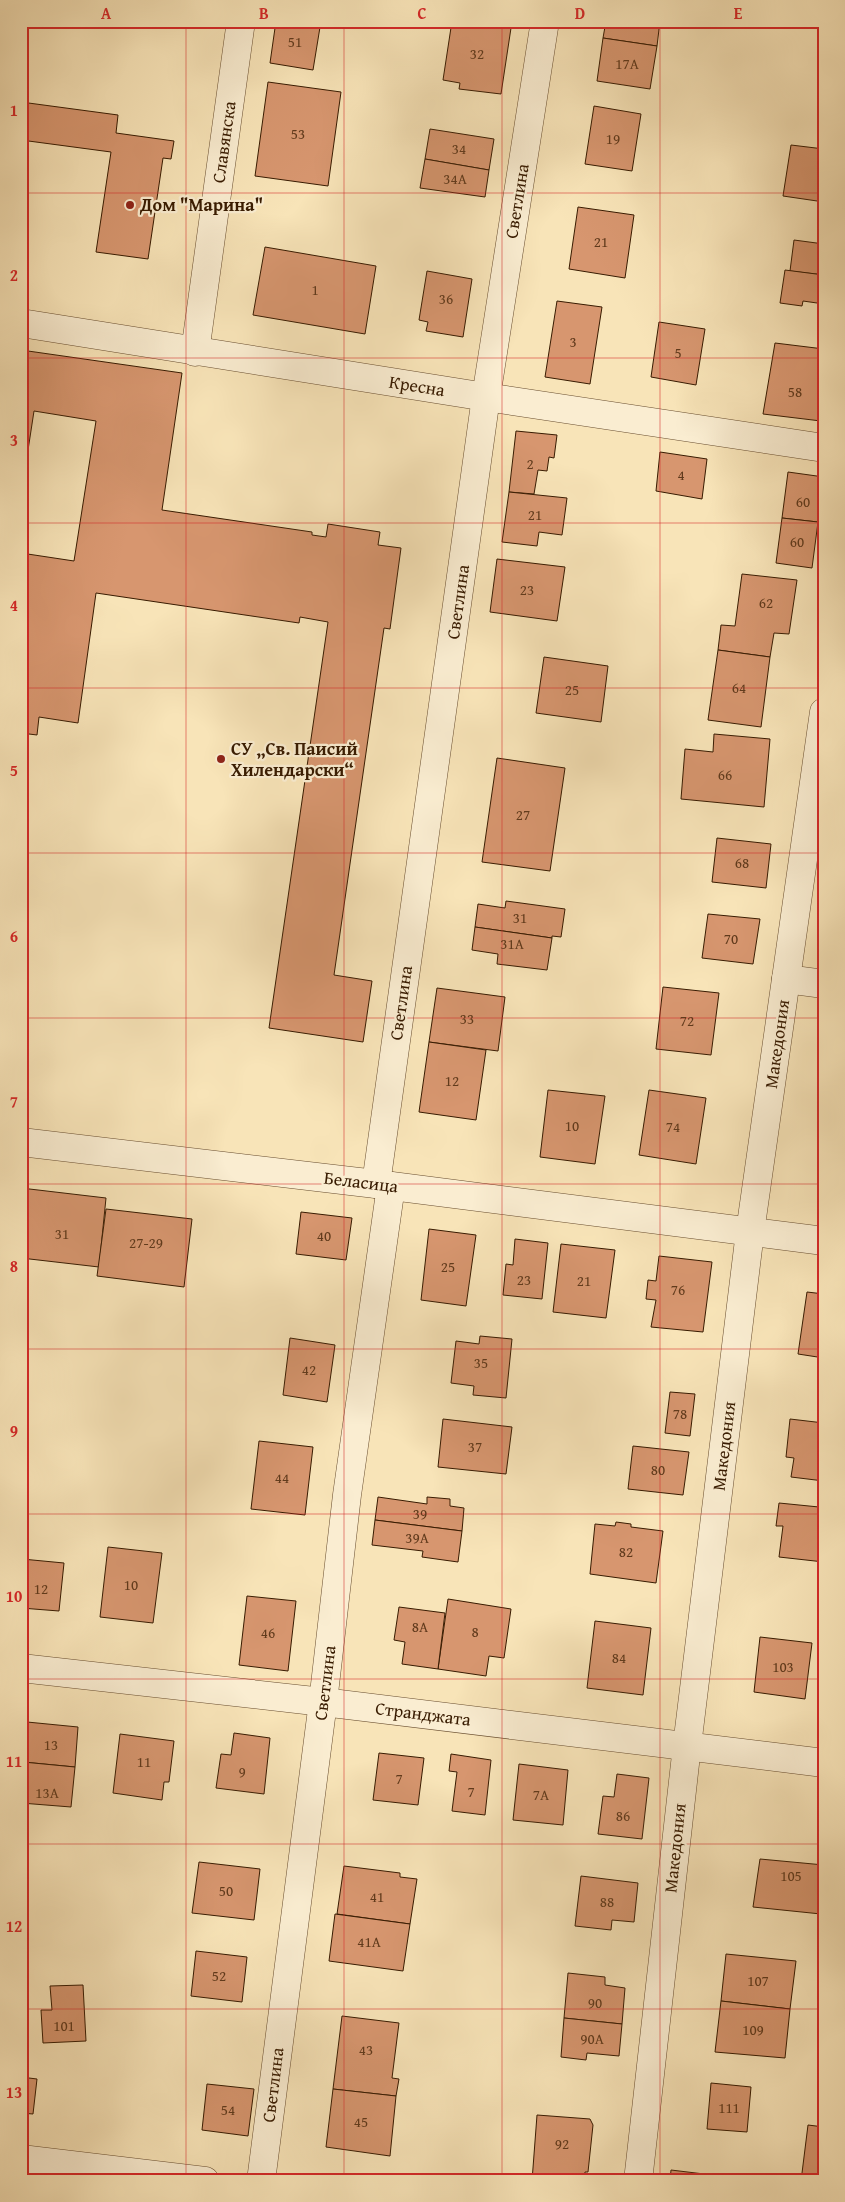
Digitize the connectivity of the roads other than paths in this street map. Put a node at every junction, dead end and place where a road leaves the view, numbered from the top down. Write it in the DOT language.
graph roads {
  1 [pos="241,21"];
  2 [pos="545,21"];
  3 [pos="21,323"];
  4 [pos="195,352"];
  5 [pos="486,397"];
  6 [pos="818,447"];
  7 [pos="824,712"];
  8 [pos="786,980"];
  9 [pos="824,984"];
  10 [pos="21,1142"];
  11 [pos="383,1185"];
  12 [pos="750,1232"];
  13 [pos="824,1241"];
  14 [pos="21,1668"];
  15 [pos="323,1702"];
  16 [pos="687,1746"];
  17 [pos="824,1763"];
  18 [pos="21,2159"];
  19 [pos="205,2181"];
  20 [pos="261,2181"];
  21 [pos="638,2181"];
  1 -- 4 [label="street, Славянска"];
  2 -- 5 [label="street, Светлина"];
  3 -- 4 [label="street, Кресна"];
  4 -- 5 [label="street, Кресна"];
  5 -- 6 [label="street, Кресна"];
  5 -- 11 [label="street, Светлина"];
  7 -- 8 [label="street, Македония"];
  8 -- 9 [label="street"];
  8 -- 12 [label="street, Македония"];
  10 -- 11 [label="street, Беласица"];
  11 -- 12 [label="street, Беласица"];
  11 -- 15 [label="street, Светлина"];
  12 -- 13 [label="street"];
  12 -- 16 [label="street, Македония"];
  14 -- 15 [label="street, Странджата"];
  15 -- 16 [label="street, Странджата"];
  15 -- 20 [label="street, Светлина"];
  16 -- 17 [label="street, Странджата"];
  16 -- 21 [label="street, Македония"];
  18 -- 19 [label="street"];
}
